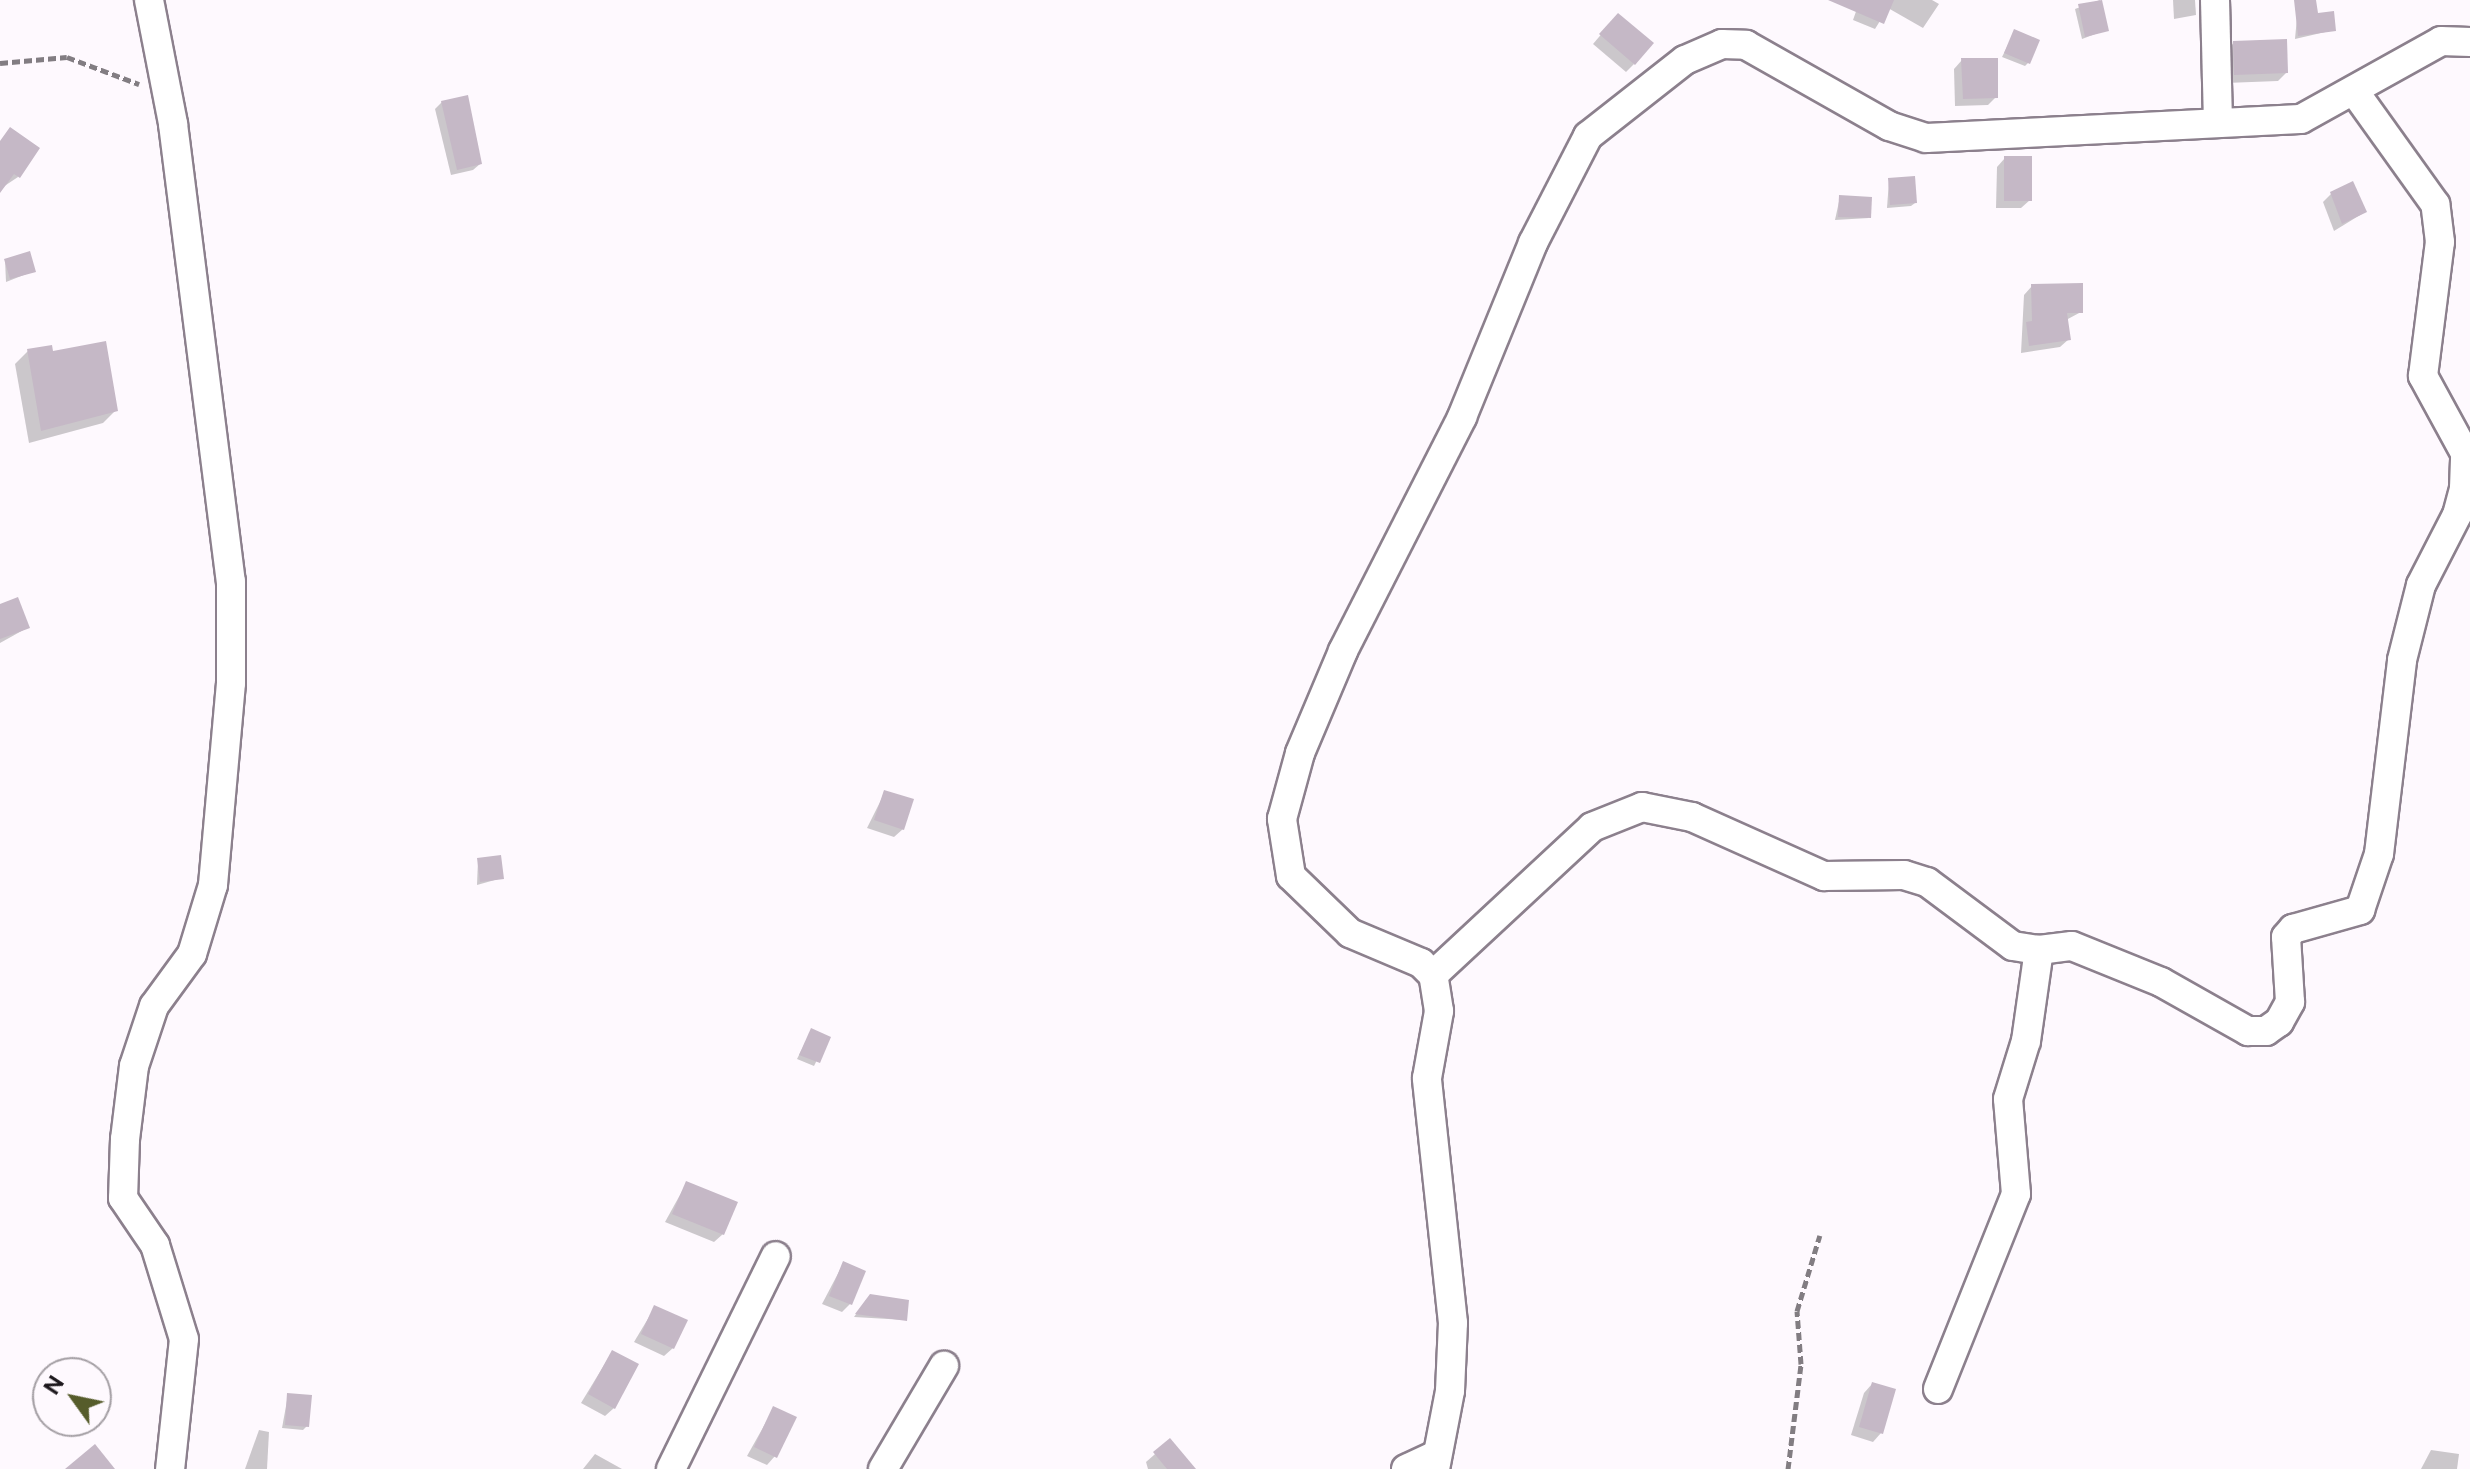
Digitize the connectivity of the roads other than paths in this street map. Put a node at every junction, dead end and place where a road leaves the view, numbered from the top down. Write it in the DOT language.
graph roads {
  1 [pos="149,0"];
  2 [pos="2215,0"];
  3 [pos="2470,42"];
  4 [pos="2354,91"];
  5 [pos="2218,123"];
  6 [pos="2039,950"];
  7 [pos="1433,975"];
  8 [pos="776,1256"];
  9 [pos="944,1366"];
  10 [pos="1938,1389"];
  11 [pos="1434,1463"];
  12 [pos="170,1469"];
  13 [pos="671,1469"];
  14 [pos="883,1469"];
  15 [pos="1406,1469"];
  1 -- 12 [label="street"];
  2 -- 5 [label="street"];
  3 -- 4 [label="street"];
  4 -- 5 [label="street"];
  4 -- 6 [label="street"];
  5 -- 7 [label="street"];
  6 -- 7 [label="street"];
  6 -- 10 [label="street"];
  7 -- 11 [label="street"];
  8 -- 13 [label="street"];
  9 -- 14 [label="street"];
  11 -- 15 [label="street"];
}
